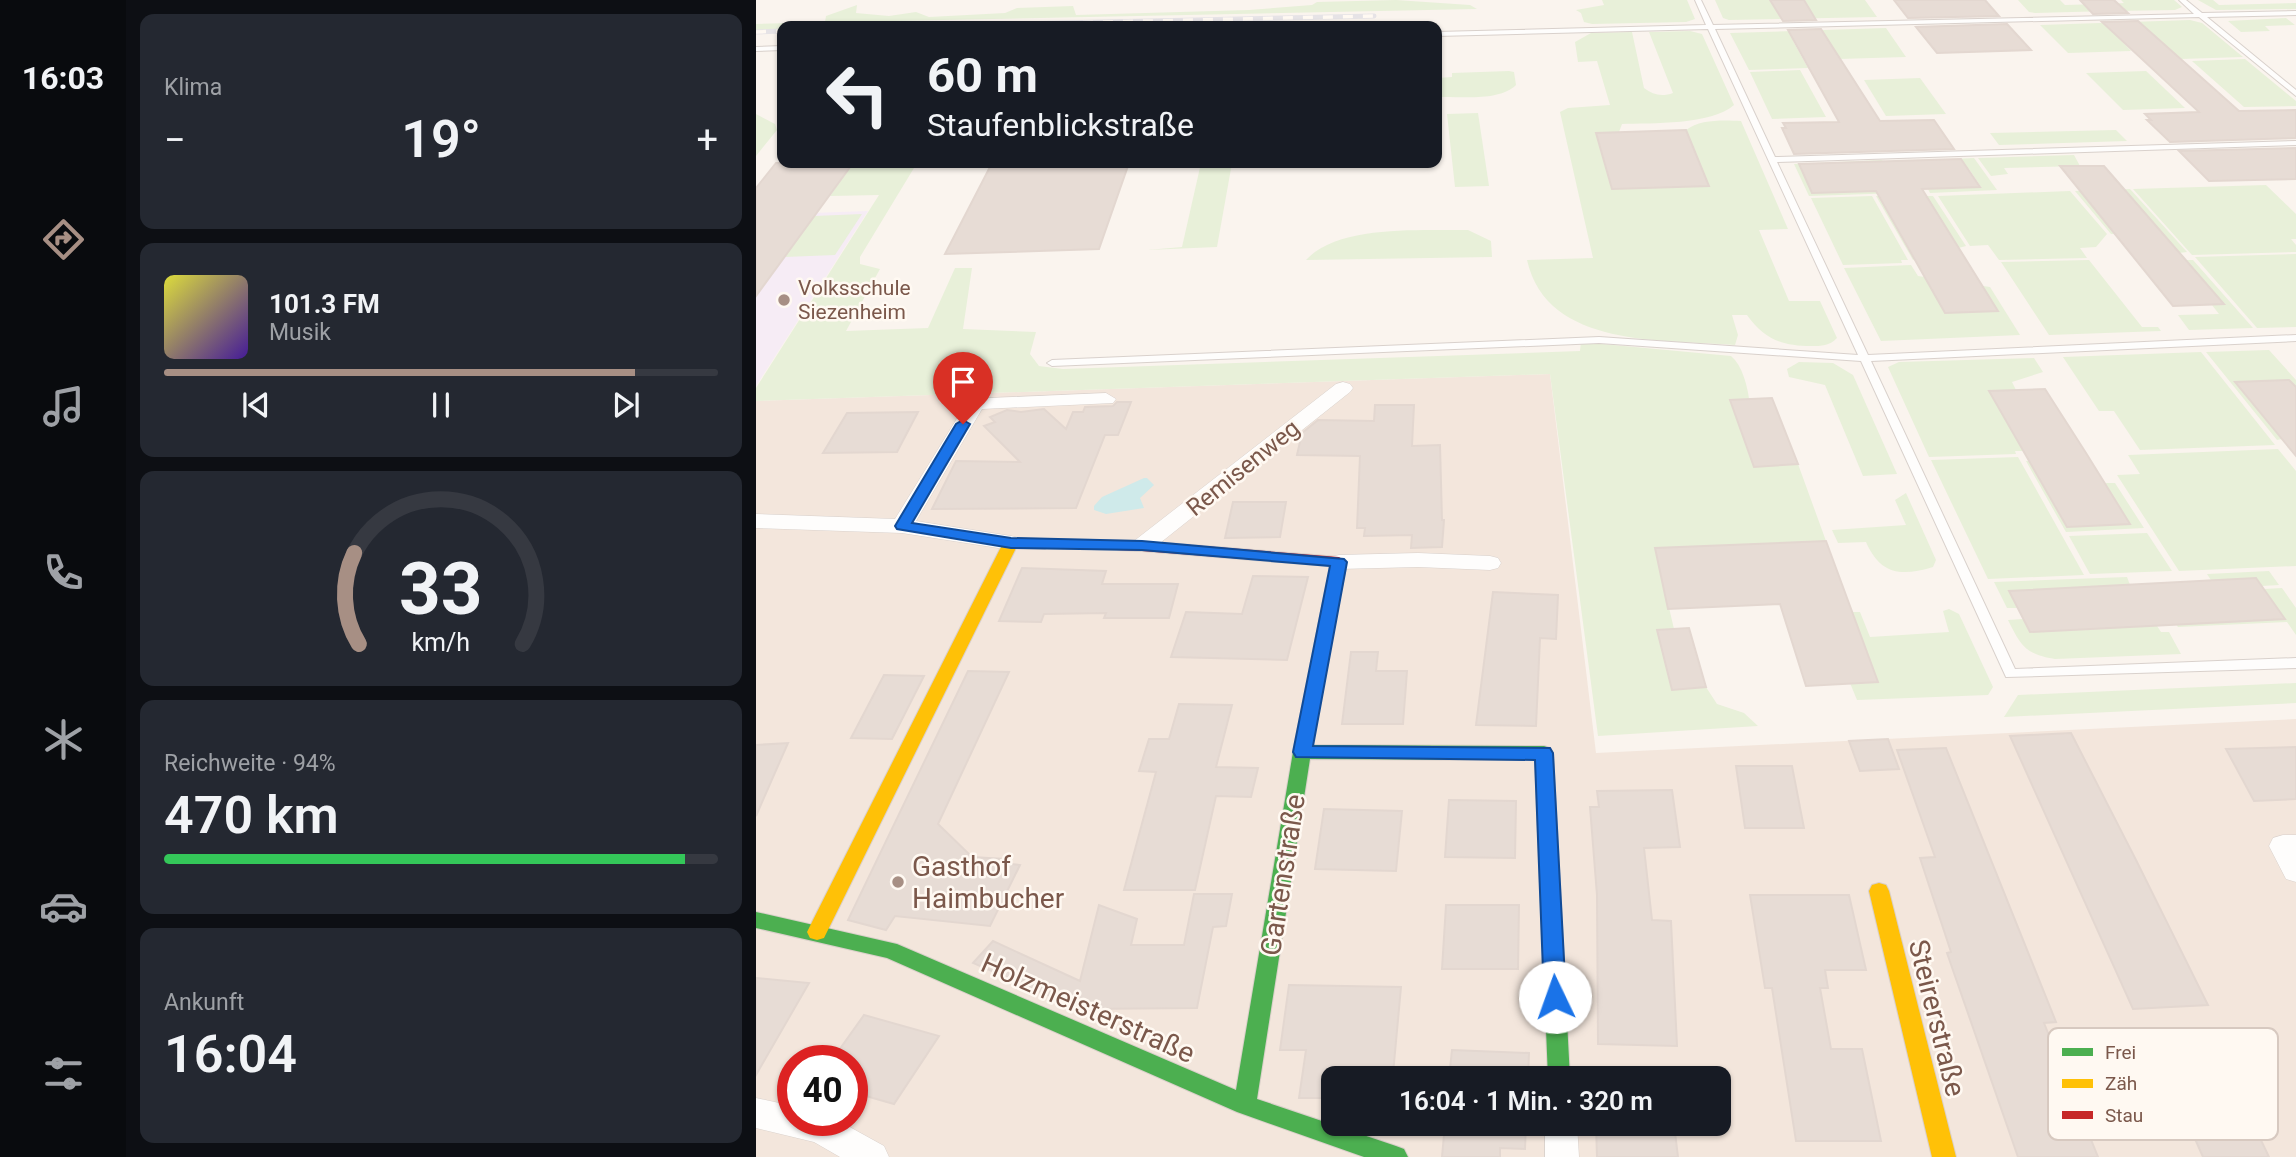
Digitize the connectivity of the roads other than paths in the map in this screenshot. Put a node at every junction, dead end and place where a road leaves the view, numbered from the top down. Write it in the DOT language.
graph roads {
  1 [pos="1698,0"];
  2 [pos="2182,0"];
  3 [pos="2296,13"];
  4 [pos="2201,15"];
  5 [pos="1711,27"];
  6 [pos="1442,34"];
  7 [pos="777,48"];
  8 [pos="756,49"];
  9 [pos="2296,94"];
  10 [pos="2296,143"];
  11 [pos="1772,160"];
  12 [pos="2296,338"];
  13 [pos="1864,358"];
  14 [pos="1052,363"];
  15 [pos="1343,388"];
  16 [pos="1106,399"];
  17 [pos="756,521"];
  18 [pos="902,526"];
  19 [pos="1011,543"];
  20 [pos="1142,546"];
  21 [pos="1339,562"];
  22 [pos="1490,563"];
  23 [pos="2296,663"];
  24 [pos="1302,752"];
  25 [pos="2296,846"];
  26 [pos="2296,870"];
  27 [pos="1880,891"];
  28 [pos="756,920"];
  29 [pos="817,932"];
  30 [pos="1558,1066"];
  31 [pos="1245,1105"];
  32 [pos="756,1113"];
  33 [pos="1561,1136"];
  34 [pos="872,1157"];
  35 [pos="1396,1157"];
  36 [pos="1562,1157"];
  37 [pos="1944,1157"];
  1 -- 5 [label="lane"];
  2 -- 4 [label="lane"];
  3 -- 4 [label="lane"];
  4 -- 5 [label="lane"];
  4 -- 9 [label="lane"];
  5 -- 6 [label="lane"];
  5 -- 11 [label="lane"];
  7 -- 8 [label="lane"];
  10 -- 11 [label="lane"];
  11 -- 13 [label="lane"];
  12 -- 13 [label="lane"];
  13 -- 14 [label="lane"];
  13 -- 23 [label="lane"];
  15 -- 20 [label="street, Remisenweg"];
  16 -- 18 [label="street"];
  17 -- 18 [label="street"];
  18 -- 19 [label="street"];
  19 -- 20 [label="street"];
  19 -- 29 [label="street"];
  20 -- 21 [label="street"];
  21 -- 22 [label="street"];
  21 -- 24 [label="street, Gartenstraße"];
  24 -- 30 [label="street"];
  24 -- 31 [label="street, Gartenstraße"];
  25 -- 26 [label="street"];
  27 -- 37 [label="street, Steirerstraße"];
  28 -- 29 [label="street, Holzmeisterstraße"];
  29 -- 31 [label="street, Holzmeisterstraße"];
  31 -- 35 [label="street, Holzmeisterstraße"];
  32 -- 34 [label="street"];
  33 -- 36 [label="street"];
}
